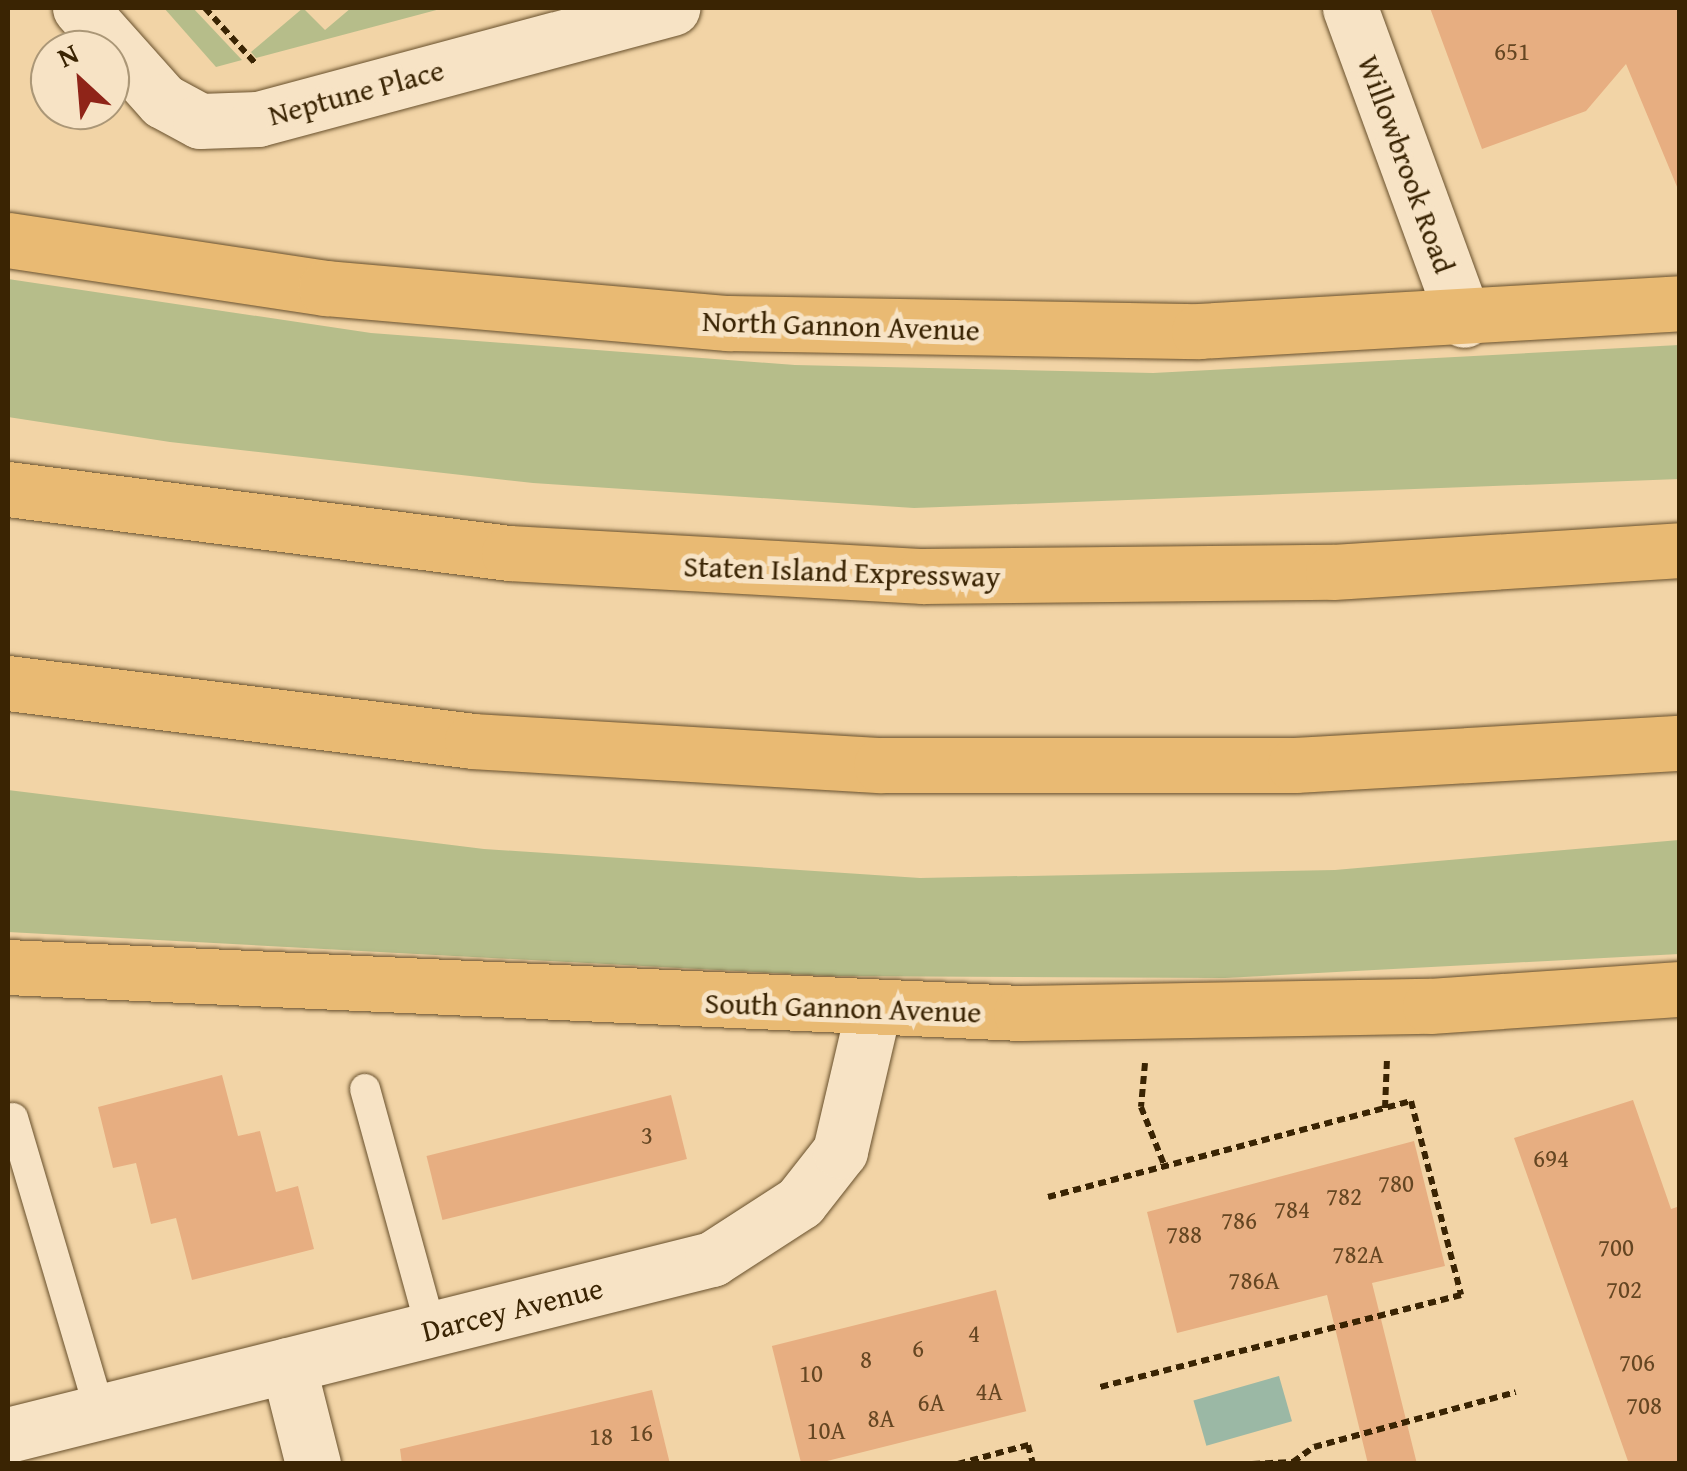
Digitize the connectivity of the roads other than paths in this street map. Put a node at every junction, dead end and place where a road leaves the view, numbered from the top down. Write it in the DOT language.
graph roads {
  1 [pos="80,8"];
  2 [pos="672,8"];
  3 [pos="1350,8"];
  4 [pos="8,240"];
  5 [pos="1680,303"];
  6 [pos="1464,320"];
  7 [pos="8,490"];
  8 [pos="1680,550"];
  9 [pos="8,682"];
  10 [pos="1680,743"];
  11 [pos="8,967"];
  12 [pos="1680,989"];
  13 [pos="873,1010"];
  14 [pos="365,1089"];
  15 [pos="13,1118"];
  16 [pos="431,1329"];
  17 [pos="288,1365"];
  18 [pos="100,1412"];
  19 [pos="8,1436"];
  20 [pos="313,1464"];
  1 -- 2 [label="street, Neptune Place"];
  3 -- 6 [label="street, Willowbrook Road"];
  4 -- 6 [label="main road, North Gannon Avenue"];
  5 -- 6 [label="main road, North Gannon Avenue"];
  7 -- 8 [label="main road, Staten Island Expressway"];
  9 -- 10 [label="main road"];
  11 -- 13 [label="main road, South Gannon Avenue"];
  12 -- 13 [label="main road, South Gannon Avenue"];
  13 -- 16 [label="street, Darcey Avenue"];
  14 -- 16 [label="lane"];
  15 -- 18 [label="lane"];
  16 -- 17 [label="street, Darcey Avenue"];
  17 -- 18 [label="street, Darcey Avenue"];
  17 -- 20 [label="street"];
  18 -- 19 [label="street, Darcey Avenue"];
}
